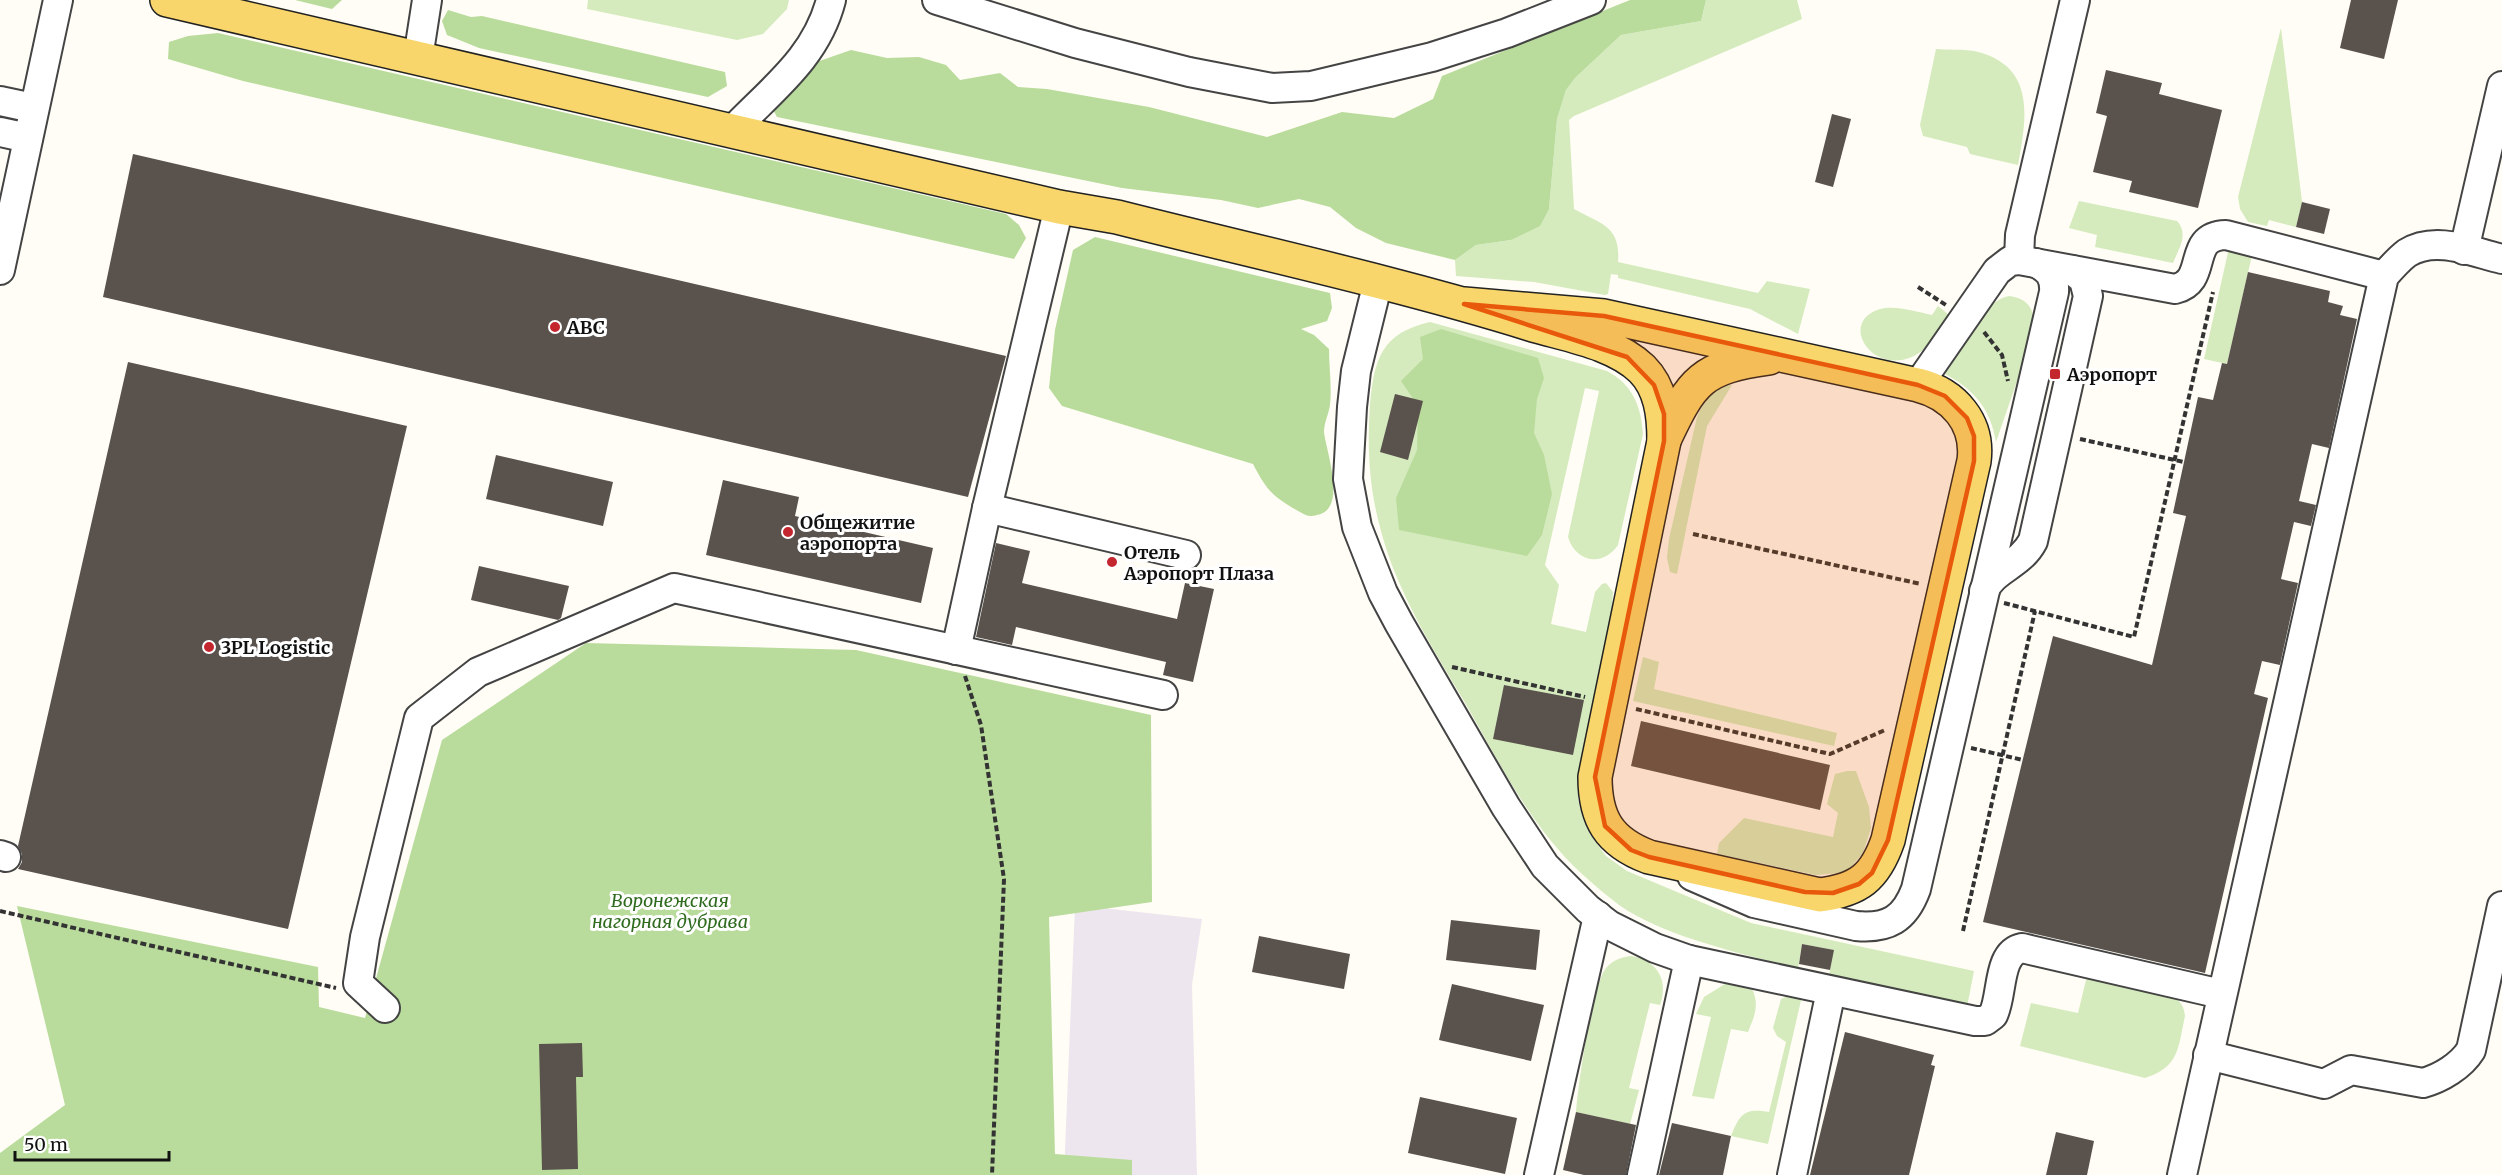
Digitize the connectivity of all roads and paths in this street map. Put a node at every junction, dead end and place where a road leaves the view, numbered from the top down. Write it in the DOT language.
graph roads {
  1 [pos="58,0"];
  2 [pos="167,0"];
  3 [pos="427,0"];
  4 [pos="831,0"];
  5 [pos="937,0"];
  6 [pos="1592,0"];
  7 [pos="2076,0"];
  8 [pos="418,58"];
  9 [pos="2502,86"];
  10 [pos="0,101"];
  11 [pos="33,108"];
  12 [pos="732,131"];
  13 [pos="0,132"];
  14 [pos="28,138"];
  15 [pos="1059,207"];
  16 [pos="2464,250"];
  17 [pos="2502,259"];
  18 [pos="2028,262"];
  19 [pos="0,270"];
  20 [pos="2072,270"];
  21 [pos="2384,276"];
  22 [pos="1378,282"];
  23 [pos="1918,287"];
  24 [pos="2213,291"];
  25 [pos="1464,304"];
  26 [pos="1965,317"];
  27 [pos="1785,356"];
  28 [pos="1918,385"];
  29 [pos="2009,391"];
  30 [pos="2057,434"];
  31 [pos="1664,441"];
  32 [pos="2175,459"];
  33 [pos="2184,462"];
  34 [pos="987,508"];
  35 [pos="1693,534"];
  36 [pos="1186,555"];
  37 [pos="1945,589"];
  38 [pos="1983,596"];
  39 [pos="2035,611"];
  40 [pos="956,650"];
  41 [pos="1448,666"];
  42 [pos="1163,695"];
  43 [pos="1611,703"];
  44 [pos="1889,729"];
  45 [pos="1649,857"];
  46 [pos="2502,906"];
  47 [pos="0,911"];
  48 [pos="1598,916"];
  49 [pos="1963,932"];
  50 [pos="1689,960"];
  51 [pos="358,983"];
  52 [pos="1818,988"];
  53 [pos="2221,994"];
  54 [pos="385,1008"];
  55 [pos="2208,1054"];
  56 [pos="992,1175"];
  57 [pos="1539,1175"];
  58 [pos="1642,1175"];
  59 [pos="1792,1175"];
  60 [pos="2182,1175"];
  1 -- 11 [label="street"];
  2 -- 8 [label="main road"];
  3 -- 8 [label="street"];
  4 -- 12 [label="street"];
  5 -- 6 [label="street"];
  7 -- 18 [label="street"];
  8 -- 12 [label="main road"];
  9 -- 16 [label="street"];
  10 -- 11 [label="street"];
  11 -- 14 [label="street"];
  12 -- 15 [label="main road"];
  13 -- 14 [label="street"];
  14 -- 19 [label="street"];
  15 -- 22 [label="main road"];
  15 -- 34 [label="street"];
  16 -- 17 [label="street"];
  16 -- 21 [label="street"];
  18 -- 20 [label="street"];
  18 -- 26 [label="street"];
  18 -- 38 [label="street"];
  20 -- 21 [label="street"];
  20 -- 30 [label="street"];
  21 -- 53 [label="street"];
  22 -- 25 [label="main road"];
  22 -- 48 [label="street"];
  23 -- 26 [label="path"];
  24 -- 32 [label="path"];
  25 -- 27 [label="main road"];
  25 -- 31 [label="main road"];
  26 -- 28 [label="street"];
  26 -- 29 [label="path"];
  27 -- 28 [label="main road"];
  27 -- 31 [label="main road"];
  28 -- 37 [label="main road"];
  30 -- 32 [label="path"];
  30 -- 38 [label="street"];
  31 -- 43 [label="main road"];
  32 -- 33 [label="path"];
  32 -- 39 [label="path"];
  34 -- 36 [label="street"];
  34 -- 40 [label="street"];
  35 -- 37 [label="path"];
  37 -- 45 [label="main road"];
  38 -- 39 [label="path"];
  38 -- 45 [label="street"];
  39 -- 49 [label="path"];
  40 -- 42 [label="street"];
  40 -- 51 [label="street"];
  40 -- 56 [label="path"];
  41 -- 43 [label="path"];
  43 -- 44 [label="path"];
  43 -- 45 [label="main road"];
  46 -- 55 [label="street"];
  47 -- 51 [label="path"];
  48 -- 50 [label="street"];
  48 -- 57 [label="street"];
  50 -- 52 [label="street"];
  50 -- 58 [label="street"];
  51 -- 54 [label="street"];
  52 -- 53 [label="street"];
  52 -- 59 [label="street"];
  53 -- 55 [label="street"];
  55 -- 60 [label="street"];
}
